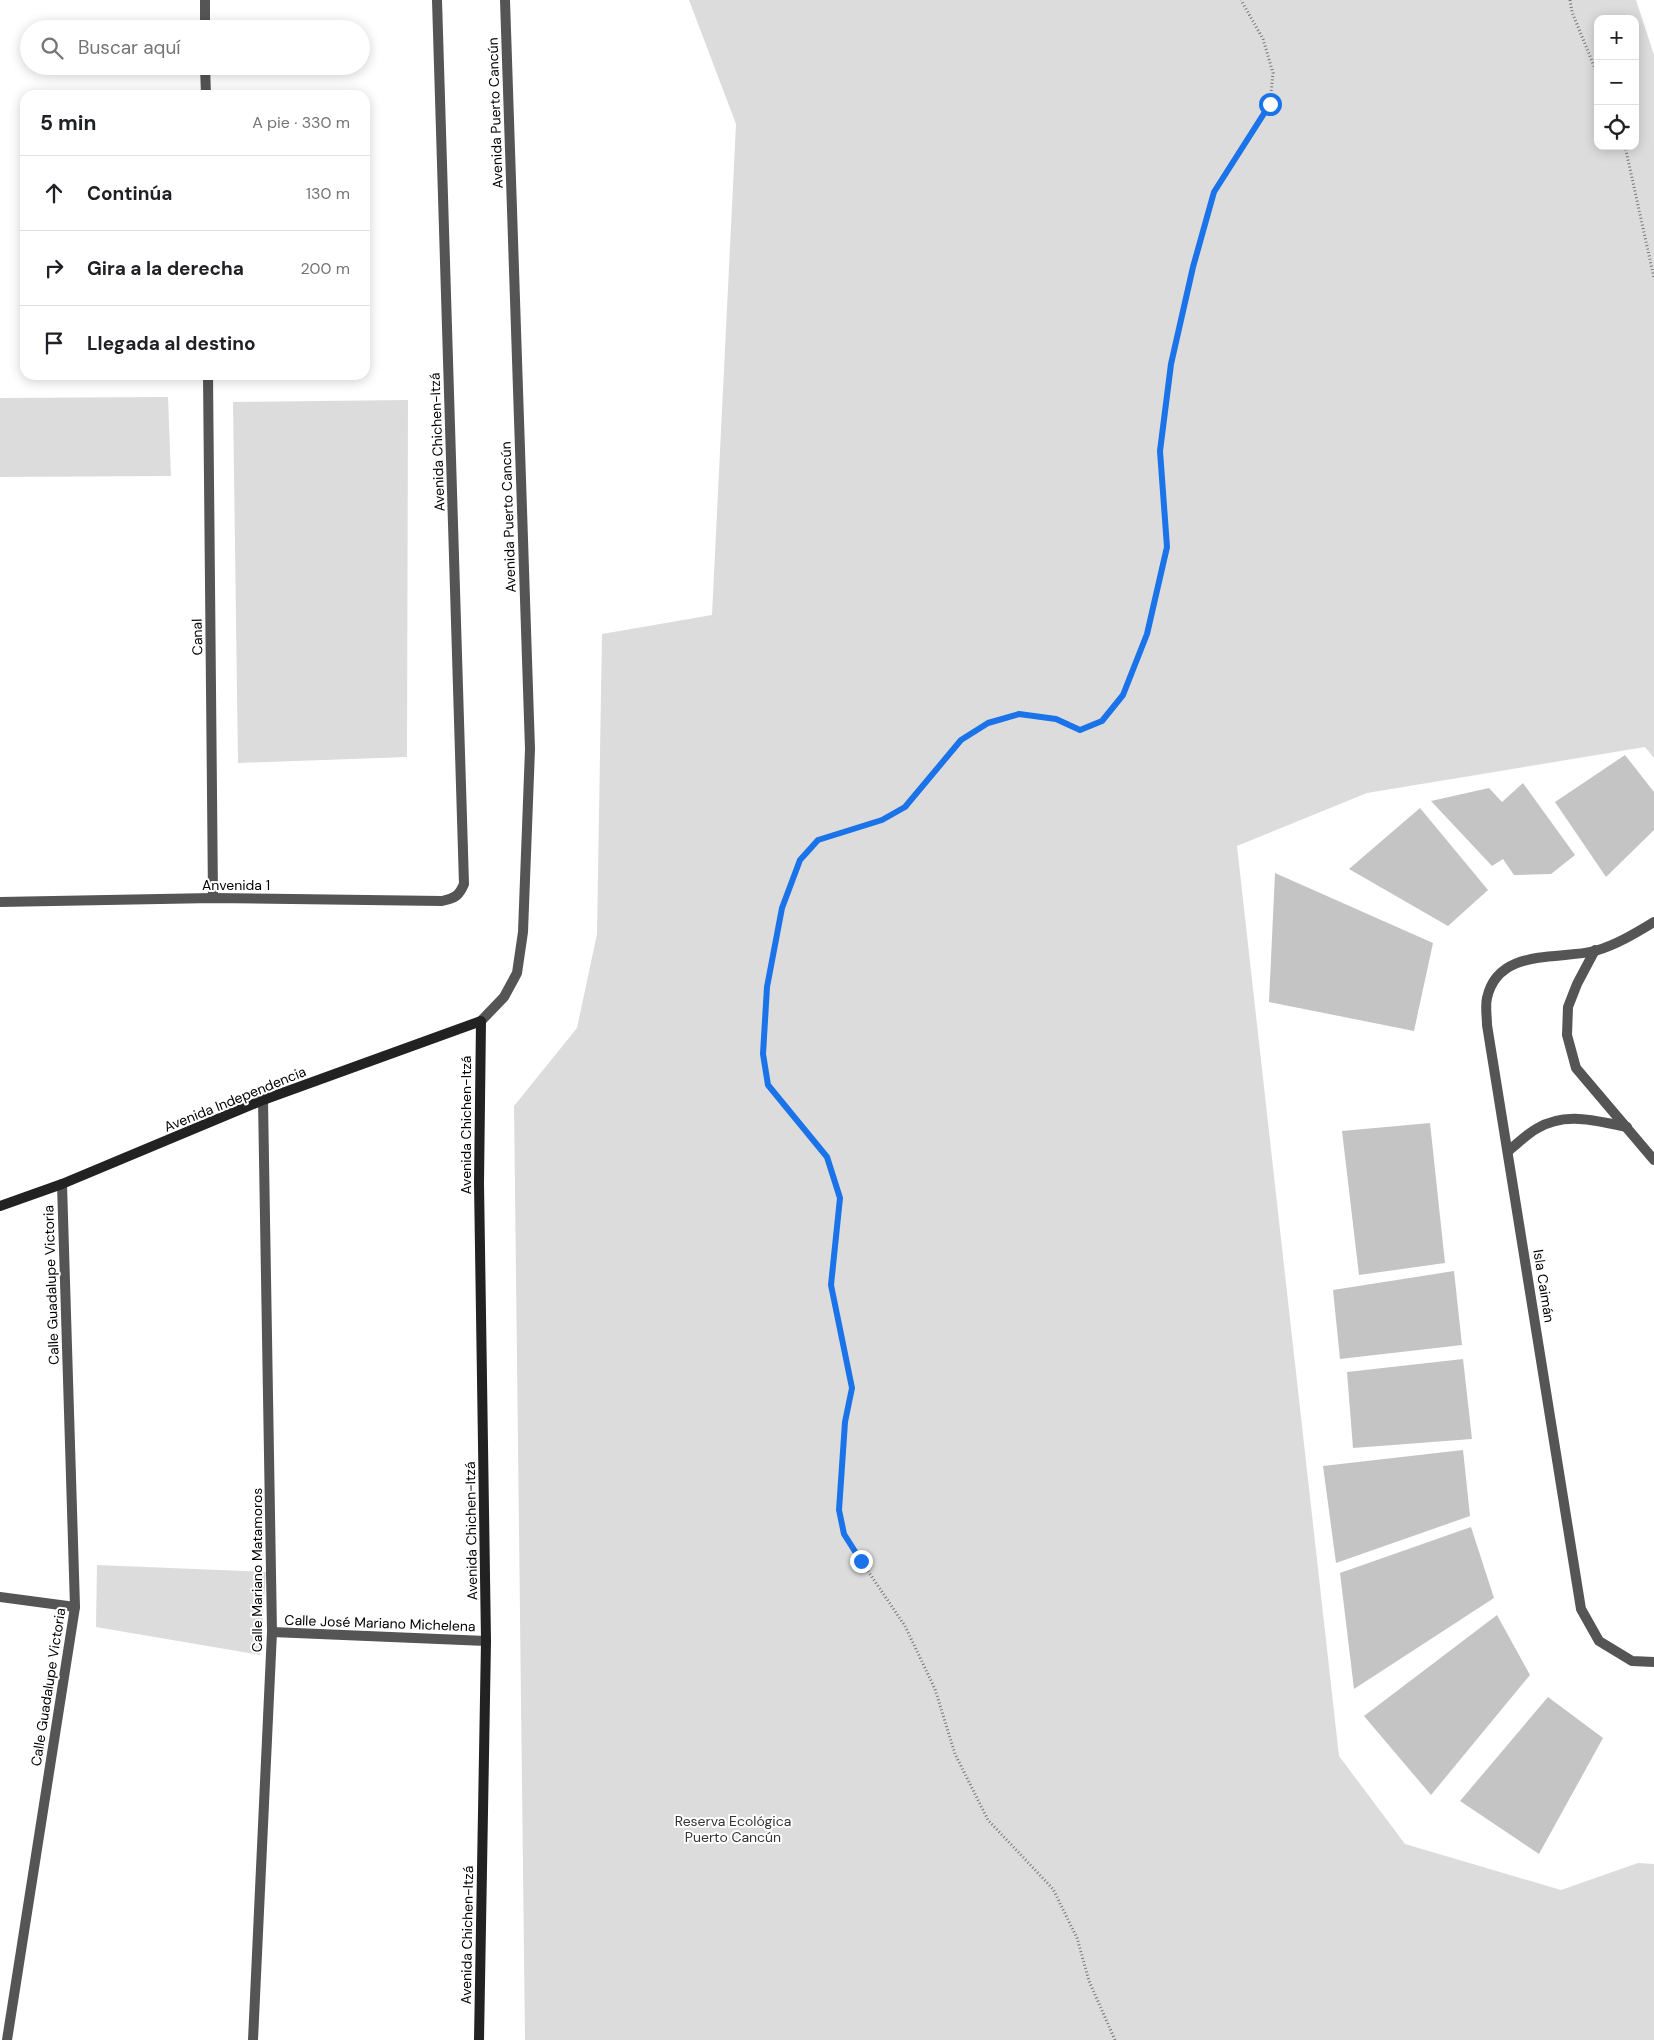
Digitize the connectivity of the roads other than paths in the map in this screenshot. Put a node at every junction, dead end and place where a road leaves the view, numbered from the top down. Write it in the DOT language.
graph roads {
  1 [pos="205,0"];
  2 [pos="437,0"];
  3 [pos="505,0"];
  4 [pos="205,20"];
  5 [pos="205,75"];
  6 [pos="206,90"];
  7 [pos="208,380"];
  8 [pos="464,884"];
  9 [pos="213,898"];
  10 [pos="0,902"];
  11 [pos="1654,922"];
  12 [pos="1595,950"];
  13 [pos="481,1021"];
  14 [pos="262,1100"];
  15 [pos="1627,1127"];
  16 [pos="1508,1151"];
  17 [pos="1654,1160"];
  18 [pos="62,1184"];
  19 [pos="0,1206"];
  20 [pos="0,1597"];
  21 [pos="75,1607"];
  22 [pos="272,1632"];
  23 [pos="486,1641"];
  24 [pos="1654,1662"];
  25 [pos="7,2040"];
  26 [pos="253,2040"];
  27 [pos="479,2040"];
  1 -- 4 [label="street"];
  2 -- 8 [label="street, Avenida Chichen-Itzá"];
  3 -- 13 [label="street, Avenida Puerto Cancún"];
  5 -- 6 [label="street"];
  7 -- 9 [label="street, Canal"];
  8 -- 9 [label="street, Anvenida 1"];
  9 -- 10 [label="street, Anvenida 1"];
  11 -- 12 [label="street, Isla Caimán"];
  12 -- 15 [label="street"];
  12 -- 16 [label="street, Isla Caimán"];
  13 -- 14 [label="street, Avenida Independencia"];
  13 -- 23 [label="street, Avenida Chichen-Itzá"];
  14 -- 18 [label="street, Avenida Independencia"];
  14 -- 22 [label="street, Calle Mariano Matamoros"];
  15 -- 16 [label="street"];
  15 -- 17 [label="street"];
  16 -- 24 [label="street, Isla Caimán"];
  18 -- 19 [label="street, Avenida Independencia"];
  18 -- 21 [label="street, Calle Guadalupe Victoria"];
  20 -- 21 [label="street"];
  21 -- 25 [label="street, Calle Guadalupe Victoria"];
  22 -- 23 [label="street, Calle José Mariano Michelena"];
  22 -- 26 [label="street, Calle Mariano Matamoros"];
  23 -- 27 [label="street, Avenida Chichen-Itzá"];
}
